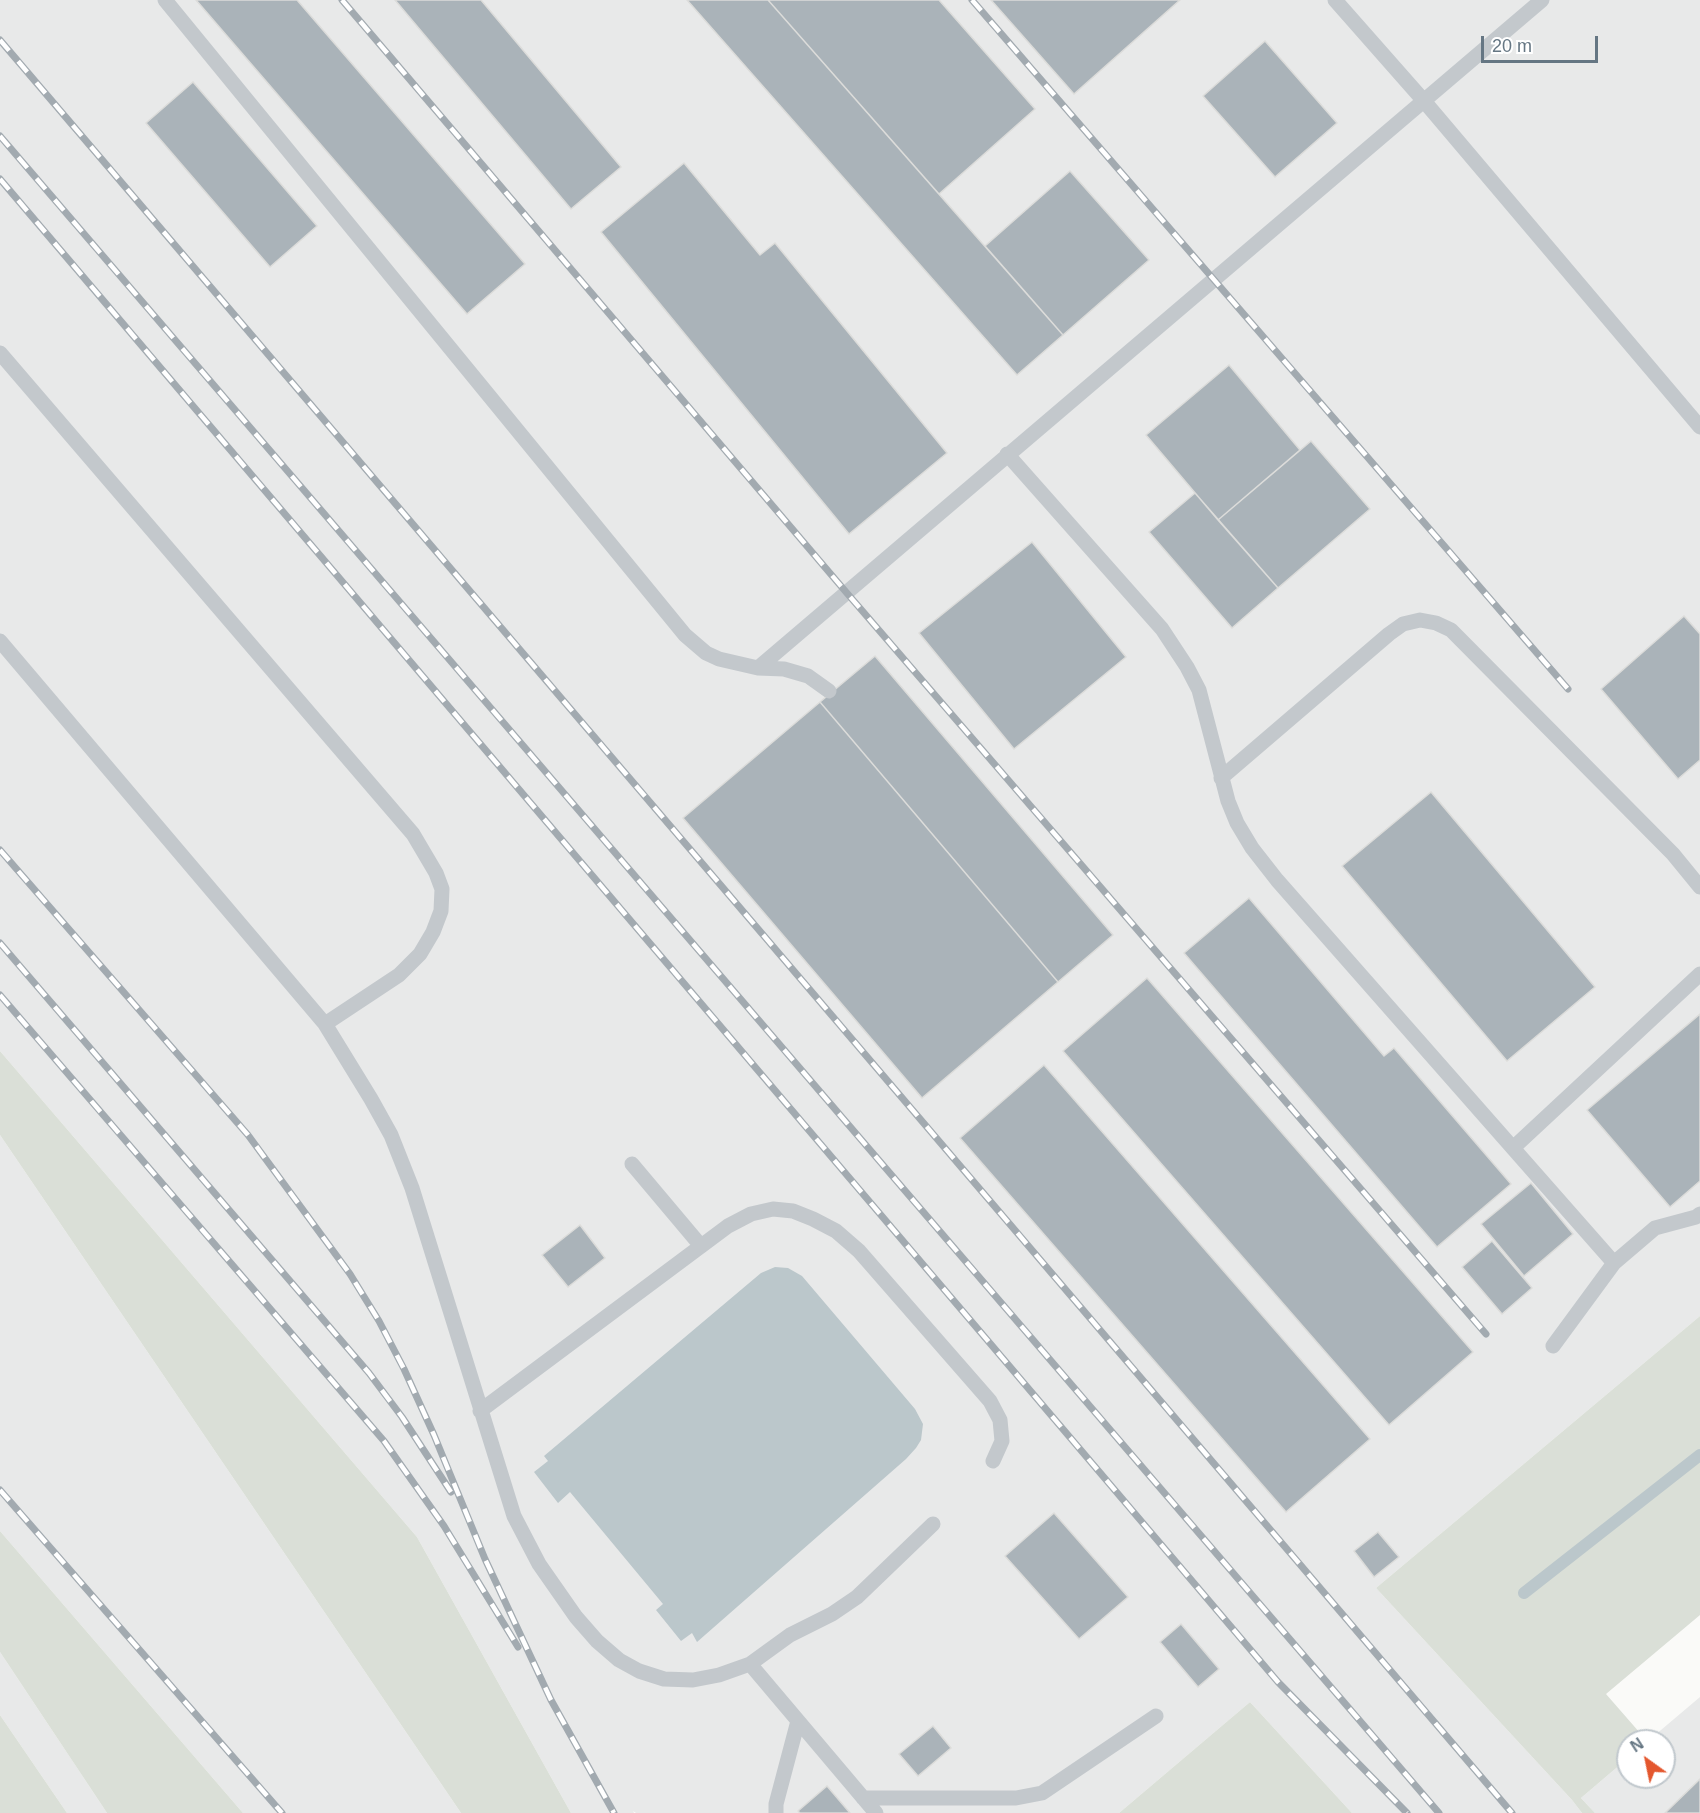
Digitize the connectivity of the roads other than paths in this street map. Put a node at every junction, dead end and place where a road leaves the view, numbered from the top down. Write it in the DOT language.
graph roads {
  1 [pos="165,0"];
  2 [pos="1335,0"];
  3 [pos="1542,0"];
  4 [pos="1424,100"];
  5 [pos="0,353"];
  6 [pos="1700,427"];
  7 [pos="1008,454"];
  8 [pos="0,641"];
  9 [pos="758,668"];
  10 [pos="829,691"];
  11 [pos="1221,778"];
  12 [pos="1700,887"];
  13 [pos="1700,974"];
  14 [pos="325,1024"];
  15 [pos="1513,1148"];
  16 [pos="632,1164"];
  17 [pos="1700,1214"];
  18 [pos="701,1246"];
  19 [pos="1614,1263"];
  20 [pos="1553,1346"];
  21 [pos="480,1411"];
  22 [pos="993,1461"];
  23 [pos="933,1524"];
  24 [pos="750,1664"];
  25 [pos="1156,1716"];
  26 [pos="798,1721"];
  27 [pos="863,1798"];
  28 [pos="776,1813"];
  29 [pos="876,1813"];
  1 -- 9 [label="lane"];
  2 -- 4 [label="lane"];
  3 -- 4 [label="lane"];
  4 -- 6 [label="lane"];
  4 -- 7 [label="lane"];
  5 -- 14 [label="lane"];
  7 -- 9 [label="lane"];
  7 -- 11 [label="lane"];
  8 -- 14 [label="lane"];
  9 -- 10 [label="lane"];
  11 -- 12 [label="lane"];
  11 -- 15 [label="lane"];
  13 -- 15 [label="lane"];
  14 -- 21 [label="lane"];
  15 -- 19 [label="lane"];
  16 -- 18 [label="lane"];
  17 -- 19 [label="lane"];
  18 -- 21 [label="lane"];
  18 -- 22 [label="lane"];
  19 -- 20 [label="lane"];
  21 -- 24 [label="lane"];
  23 -- 24 [label="lane"];
  24 -- 26 [label="lane"];
  25 -- 27 [label="lane"];
  26 -- 27 [label="lane"];
  26 -- 28 [label="lane"];
  27 -- 29 [label="lane"];
}
